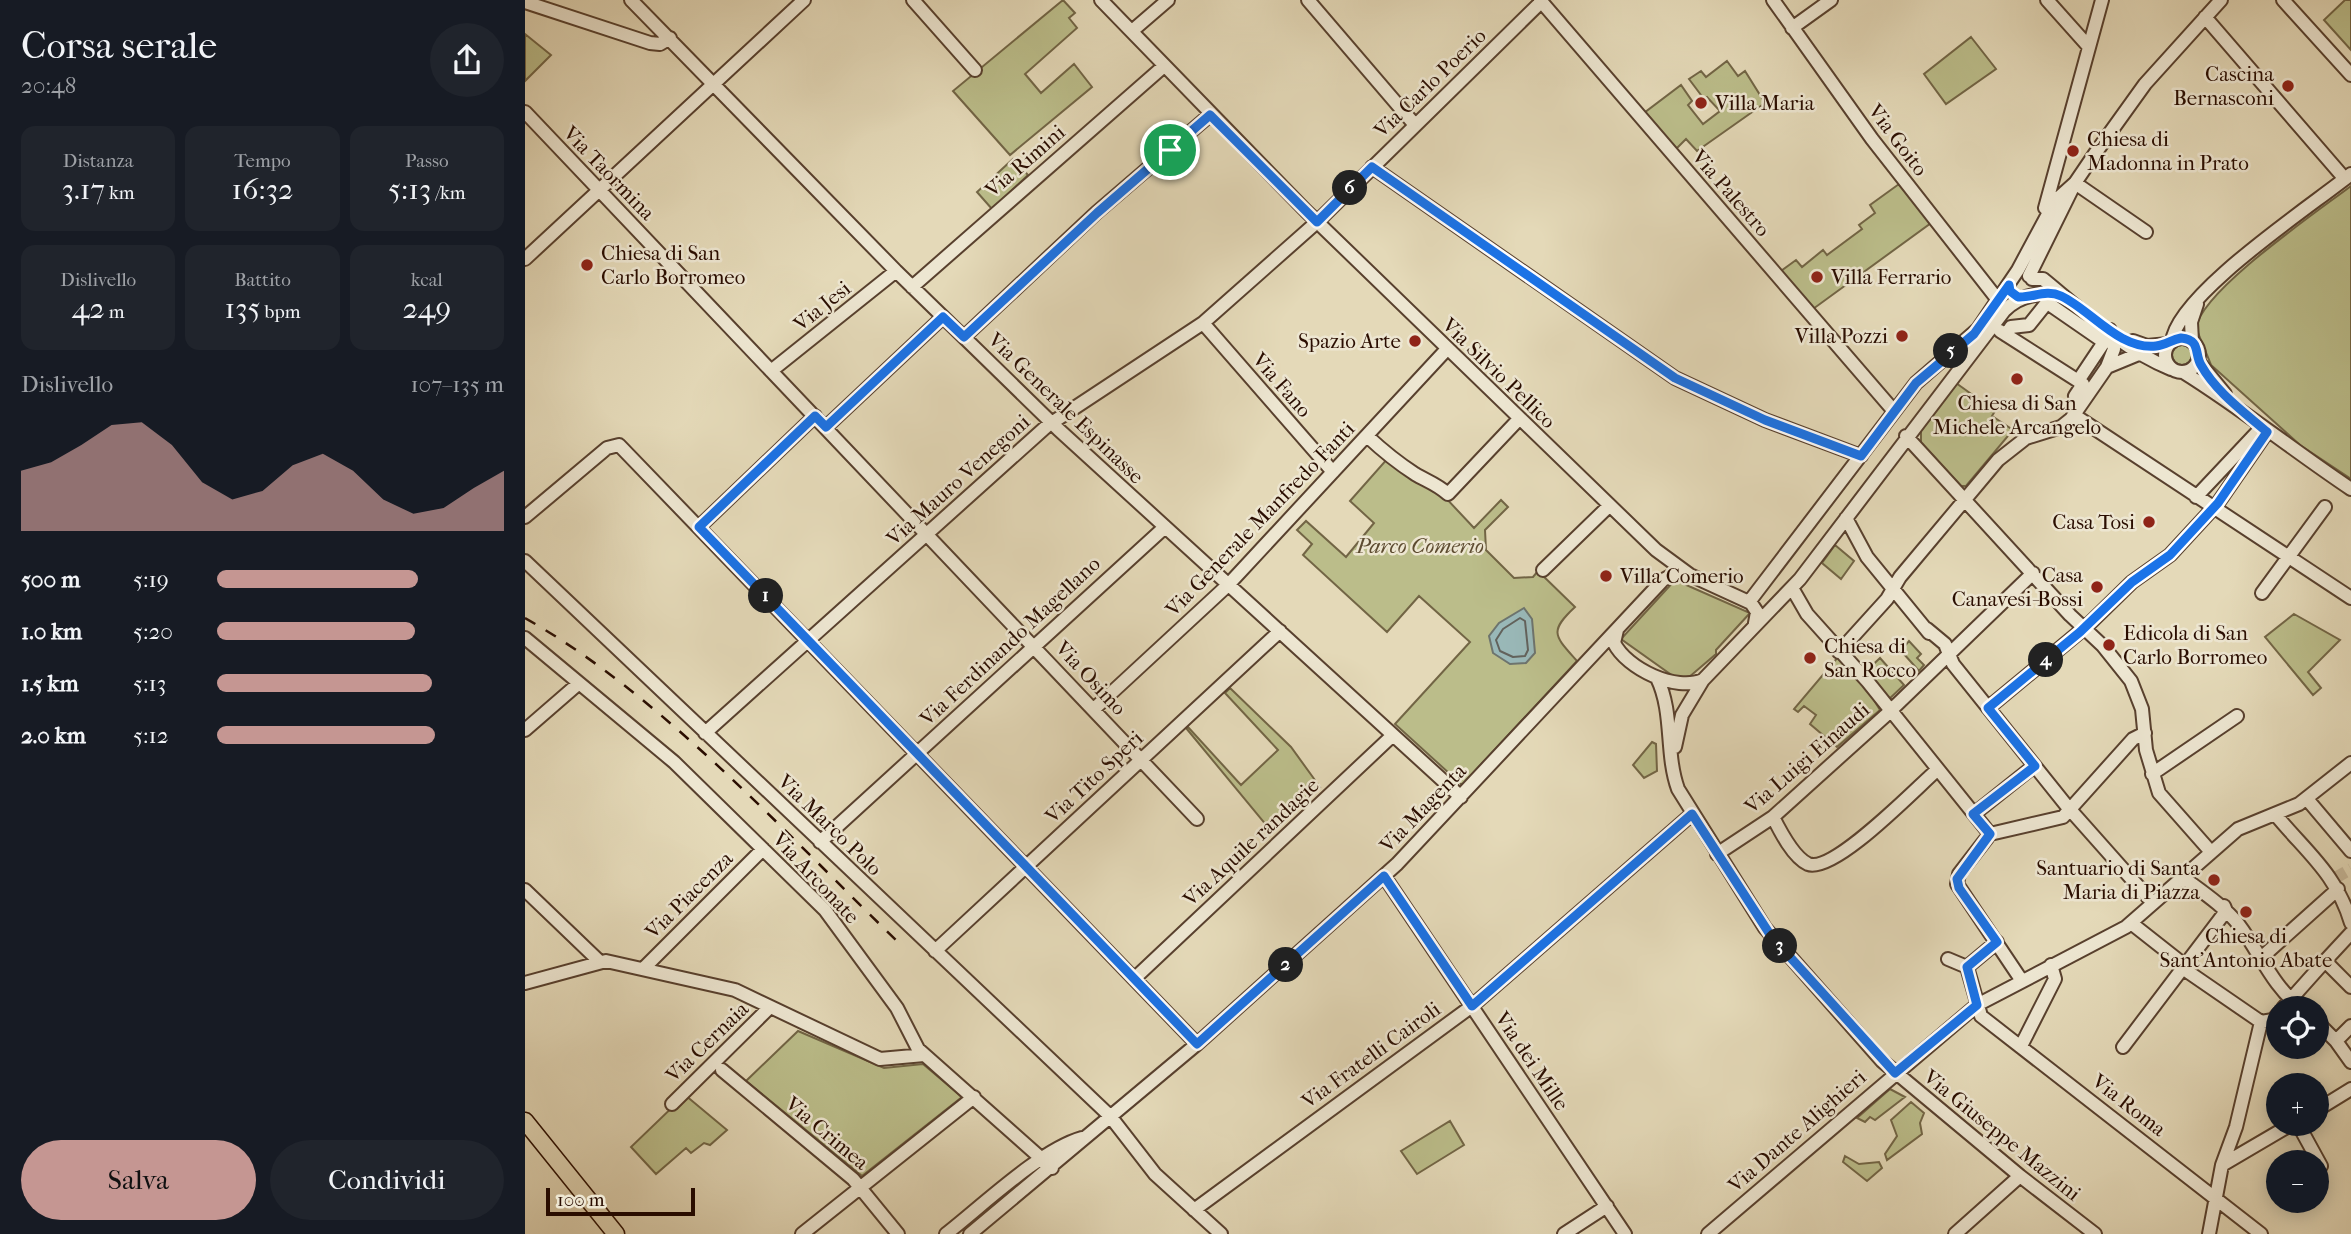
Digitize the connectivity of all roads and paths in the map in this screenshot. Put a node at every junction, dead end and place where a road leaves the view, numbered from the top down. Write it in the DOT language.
graph roads {
  1 [pos="631,0"];
  2 [pos="804,0"];
  3 [pos="913,0"];
  4 [pos="1101,0"];
  5 [pos="1168,0"];
  6 [pos="1308,0"];
  7 [pos="1773,0"];
  8 [pos="1831,0"];
  9 [pos="2047,0"];
  10 [pos="2102,0"];
  11 [pos="2283,0"];
  12 [pos="1541,1"];
  13 [pos="525,2"];
  14 [pos="2212,6"];
  15 [pos="1792,28"];
  16 [pos="1132,32"];
  17 [pos="670,38"];
  18 [pos="2089,47"];
  19 [pos="1164,66"];
  20 [pos="975,70"];
  21 [pos="2351,75"];
  22 [pos="715,82"];
  23 [pos="525,112"];
  24 [pos="1210,115"];
  25 [pos="1415,125"];
  26 [pos="1372,167"];
  27 [pos="2348,177"];
  28 [pos="2075,183"];
  29 [pos="599,190"];
  30 [pos="1317,222"];
  31 [pos="2041,222"];
  32 [pos="2146,232"];
  33 [pos="525,259"];
  34 [pos="896,271"];
  35 [pos="2031,277"];
  36 [pos="2011,280"];
  37 [pos="912,287"];
  38 [pos="2059,295"];
  39 [pos="2024,297"];
  40 [pos="1998,300"];
  41 [pos="2198,301"];
  42 [pos="943,317"];
  43 [pos="1203,323"];
  44 [pos="2110,331"];
  45 [pos="964,337"];
  46 [pos="2192,341"];
  47 [pos="2170,343"];
  48 [pos="1447,349"];
  49 [pos="2140,349"];
  50 [pos="2198,361"];
  51 [pos="2107,367"];
  52 [pos="771,371"];
  53 [pos="2177,371"];
  54 [pos="1921,377"];
  55 [pos="2078,381"];
  56 [pos="1935,398"];
  57 [pos="2077,399"];
  58 [pos="2234,404"];
  59 [pos="1893,410"];
  60 [pos="2074,415"];
  61 [pos="815,416"];
  62 [pos="1519,419"];
  63 [pos="1051,423"];
  64 [pos="826,427"];
  65 [pos="2265,430"];
  66 [pos="1367,436"];
  67 [pos="1906,436"];
  68 [pos="1861,456"];
  69 [pos="1333,472"];
  70 [pos="2351,489"];
  71 [pos="2196,497"];
  72 [pos="1963,498"];
  73 [pos="1609,506"];
  74 [pos="2325,507"];
  75 [pos="2213,509"];
  76 [pos="525,517"];
  77 [pos="1846,518"];
  78 [pos="699,527"];
  79 [pos="1165,527"];
  80 [pos="927,533"];
  81 [pos="1831,538"];
  82 [pos="1656,550"];
  83 [pos="1787,554"];
  84 [pos="1867,557"];
  85 [pos="2288,558"];
  86 [pos="525,561"];
  87 [pos="1543,570"];
  88 [pos="2033,573"];
  89 [pos="1690,575"];
  90 [pos="1663,580"];
  91 [pos="1228,585"];
  92 [pos="1792,588"];
  93 [pos="1893,588"];
  94 [pos="2262,593"];
  95 [pos="2351,598"];
  96 [pos="1749,602"];
  97 [pos="1755,622"];
  98 [pos="2084,628"];
  99 [pos="1617,629"];
  100 [pos="1280,631"];
  101 [pos="525,638"];
  102 [pos="808,640"];
  103 [pos="1034,645"];
  104 [pos="1839,652"];
  105 [pos="1620,653"];
  106 [pos="1947,654"];
  107 [pos="1590,658"];
  108 [pos="1657,678"];
  109 [pos="1703,680"];
  110 [pos="579,684"];
  111 [pos="1988,708"];
  112 [pos="1094,709"];
  113 [pos="1889,712"];
  114 [pos="2237,716"];
  115 [pos="525,730"];
  116 [pos="705,733"];
  117 [pos="2145,733"];
  118 [pos="1393,734"];
  119 [pos="917,752"];
  120 [pos="1673,759"];
  121 [pos="1141,760"];
  122 [pos="2035,766"];
  123 [pos="2349,768"];
  124 [pos="1937,770"];
  125 [pos="2152,775"];
  126 [pos="1461,797"];
  127 [pos="2308,800"];
  128 [pos="2071,810"];
  129 [pos="1692,814"];
  130 [pos="1973,814"];
  131 [pos="2275,814"];
  132 [pos="1773,817"];
  133 [pos="1197,819"];
  134 [pos="1990,834"];
  135 [pos="820,842"];
  136 [pos="763,849"];
  137 [pos="2351,850"];
  138 [pos="2211,852"];
  139 [pos="1717,854"];
  140 [pos="1027,865"];
  141 [pos="1384,876"];
  142 [pos="2181,876"];
  143 [pos="2335,882"];
  144 [pos="525,890"];
  145 [pos="2153,903"];
  146 [pos="2225,908"];
  147 [pos="2131,923"];
  148 [pos="2351,923"];
  149 [pos="2351,933"];
  150 [pos="1997,942"];
  151 [pos="935,951"];
  152 [pos="2261,958"];
  153 [pos="1948,959"];
  154 [pos="2327,959"];
  155 [pos="599,961"];
  156 [pos="2051,965"];
  157 [pos="2182,965"];
  158 [pos="1967,967"];
  159 [pos="643,969"];
  160 [pos="1135,978"];
  161 [pos="2022,981"];
  162 [pos="525,982"];
  163 [pos="2351,987"];
  164 [pos="2285,996"];
  165 [pos="2294,996"];
  166 [pos="1977,1005"];
  167 [pos="1472,1006"];
  168 [pos="770,1007"];
  169 [pos="2266,1021"];
  170 [pos="2261,1022"];
  171 [pos="2351,1026"];
  172 [pos="2329,1034"];
  173 [pos="2336,1041"];
  174 [pos="1197,1044"];
  175 [pos="2021,1046"];
  176 [pos="2123,1046"];
  177 [pos="924,1055"];
  178 [pos="2348,1059"];
  179 [pos="722,1070"];
  180 [pos="1895,1073"];
  181 [pos="2351,1089"];
  182 [pos="974,1097"];
  183 [pos="2329,1103"];
  184 [pos="672,1104"];
  185 [pos="1110,1116"];
  186 [pos="525,1121"];
  187 [pos="2272,1136"];
  188 [pos="1048,1164"];
  189 [pos="2222,1165"];
  190 [pos="2020,1176"];
  191 [pos="861,1187"];
  192 [pos="2218,1199"];
  193 [pos="1607,1206"];
  194 [pos="1195,1210"];
  195 [pos="616,1234"];
  196 [pos="802,1234"];
  197 [pos="898,1234"];
  198 [pos="946,1234"];
  199 [pos="970,1234"];
  200 [pos="1221,1234"];
  201 [pos="1564,1234"];
  202 [pos="1625,1234"];
  203 [pos="1708,1234"];
  204 [pos="1955,1234"];
  205 [pos="2095,1234"];
  206 [pos="2209,1234"];
  207 [pos="2261,1234"];
  1 -- 17 [label="street, Via Generale Espinasse"];
  2 -- 22 [label="street"];
  3 -- 20 [label="street"];
  4 -- 16 [label="street, Via Silvio Pellico"];
  5 -- 16 [label="street"];
  6 -- 25 [label="street"];
  7 -- 15 [label="street, Via Goito"];
  8 -- 15 [label="street"];
  9 -- 18 [label="street"];
  10 -- 18 [label="street"];
  11 -- 21 [label="street"];
  12 -- 25 [label="street, Via Carlo Poerio"];
  12 -- 59 [label="street, Via Palestro"];
  13 -- 17 [label="street"];
  14 -- 27 [label="street"];
  14 -- 28 [label="street"];
  15 -- 40 [label="street, Via Goito"];
  16 -- 19 [label="street, Via Silvio Pellico"];
  17 -- 22 [label="street, Via Generale Espinasse"];
  18 -- 31 [label="street"];
  19 -- 24 [label="street, Via Silvio Pellico"];
  19 -- 37 [label="street, Via Rimini"];
  22 -- 29 [label="street"];
  22 -- 34 [label="street, Via Generale Espinasse"];
  23 -- 29 [label="street, Via Taormina"];
  24 -- 30 [label="street, Via Silvio Pellico"];
  24 -- 45 [label="street"];
  25 -- 26 [label="street, Via Carlo Poerio"];
  26 -- 30 [label="street, Via Carlo Poerio"];
  26 -- 68 [label="street"];
  27 -- 41 [label="street"];
  28 -- 31 [label="street"];
  28 -- 32 [label="street"];
  28 -- 35 [label="street"];
  29 -- 33 [label="street"];
  29 -- 52 [label="street, Via Taormina"];
  30 -- 43 [label="street, Via Mauro Venegoni"];
  30 -- 48 [label="street, Via Silvio Pellico"];
  31 -- 36 [label="street"];
  34 -- 37 [label="street, Via Generale Espinasse"];
  34 -- 52 [label="street, Via Jesi"];
  35 -- 36 [label="street"];
  35 -- 38 [label="street"];
  35 -- 39 [label="street"];
  36 -- 39 [label="street"];
  36 -- 40 [label="street"];
  37 -- 42 [label="street, Via Generale Espinasse"];
  38 -- 39 [label="street"];
  38 -- 44 [label="street"];
  39 -- 56 [label="street, Via Giuseppe Mazzini"];
  40 -- 54 [label="street"];
  41 -- 46 [label="street"];
  41 -- 47 [label="street"];
  42 -- 45 [label="street, Via Generale Espinasse"];
  42 -- 64 [label="street"];
  43 -- 63 [label="street, Via Mauro Venegoni"];
  43 -- 69 [label="street, Via Fano"];
  44 -- 49 [label="street"];
  44 -- 51 [label="street"];
  45 -- 63 [label="street, Via Generale Espinasse"];
  46 -- 47 [label="street"];
  46 -- 50 [label="street"];
  47 -- 49 [label="street"];
  47 -- 53 [label="street"];
  48 -- 62 [label="street, Via Silvio Pellico"];
  48 -- 66 [label="street, Via Generale Manfredo Fanti"];
  49 -- 51 [label="street"];
  49 -- 53 [label="street"];
  50 -- 53 [label="street"];
  50 -- 58 [label="street"];
  51 -- 60 [label="street"];
  52 -- 61 [label="street, Via Taormina"];
  53 -- 58 [label="street"];
  54 -- 56 [label="street"];
  54 -- 59 [label="street"];
  55 -- 55 [label="street"];
  55 -- 57 [label="street"];
  56 -- 67 [label="street, Via Giuseppe Mazzini"];
  58 -- 65 [label="street"];
  59 -- 68 [label="street"];
  60 -- 71 [label="street"];
  60 -- 72 [label="street"];
  61 -- 64 [label="street, Via Taormina"];
  61 -- 78 [label="street"];
  62 -- 66 [label="street"];
  62 -- 73 [label="street, Via Silvio Pellico"];
  63 -- 79 [label="street, Via Generale Espinasse"];
  63 -- 80 [label="street, Via Mauro Venegoni"];
  64 -- 80 [label="street, Via Taormina"];
  65 -- 70 [label="street"];
  65 -- 71 [label="street"];
  65 -- 75 [label="street"];
  66 -- 69 [label="street, Via Generale Manfredo Fanti"];
  67 -- 72 [label="street"];
  67 -- 77 [label="street, Via Giuseppe Mazzini"];
  68 -- 83 [label="street"];
  69 -- 91 [label="street, Via Generale Manfredo Fanti"];
  71 -- 75 [label="street"];
  72 -- 88 [label="street"];
  72 -- 93 [label="street"];
  73 -- 82 [label="street, Via Silvio Pellico"];
  73 -- 87 [label="street"];
  74 -- 85 [label="street"];
  75 -- 85 [label="street"];
  75 -- 98 [label="street"];
  76 -- 78 [label="street"];
  77 -- 81 [label="street, Via Giuseppe Mazzini"];
  77 -- 84 [label="street"];
  78 -- 102 [label="street"];
  79 -- 91 [label="street, Via Generale Espinasse"];
  79 -- 103 [label="street, Via Ferdinando Magellano"];
  80 -- 102 [label="street, Via Mauro Venegoni"];
  80 -- 103 [label="street, Via Osimo"];
  81 -- 84 [label="street"];
  81 -- 92 [label="street, Via Giuseppe Mazzini"];
  82 -- 89 [label="street, Via Silvio Pellico"];
  82 -- 90 [label="street"];
  83 -- 92 [label="street"];
  83 -- 96 [label="street"];
  84 -- 93 [label="street"];
  85 -- 94 [label="street"];
  85 -- 95 [label="street"];
  86 -- 116 [label="street, Via Marco Polo"];
  88 -- 98 [label="street"];
  88 -- 106 [label="street, Via Luigi Einaudi"];
  89 -- 90 [label="street"];
  89 -- 96 [label="street, Via Silvio Pellico"];
  90 -- 99 [label="street, Via Magenta"];
  91 -- 100 [label="street, Via Generale Espinasse"];
  91 -- 112 [label="street, Via Generale Manfredo Fanti"];
  92 -- 97 [label="street, Via Giuseppe Mazzini"];
  92 -- 104 [label="street"];
  93 -- 104 [label="street"];
  93 -- 106 [label="street"];
  96 -- 97 [label="street"];
  97 -- 109 [label="street, Via Giuseppe Mazzini"];
  98 -- 111 [label="street"];
  98 -- 117 [label="street"];
  99 -- 105 [label="street"];
  99 -- 107 [label="street, Via Magenta"];
  100 -- 118 [label="street, Via Generale Espinasse"];
  100 -- 121 [label="street, Via Tito Speri"];
  101 -- 110 [label="street, Via Arconate"];
  102 -- 116 [label="street, Via Mauro Venegoni"];
  102 -- 119 [label="street"];
  103 -- 112 [label="street, Via Osimo"];
  103 -- 119 [label="street, Via Ferdinando Magellano"];
  104 -- 113 [label="street"];
  105 -- 107 [label="street"];
  105 -- 108 [label="street"];
  106 -- 111 [label="street"];
  106 -- 113 [label="street, Via Luigi Einaudi"];
  107 -- 126 [label="street, Via Magenta"];
  108 -- 109 [label="street"];
  108 -- 120 [label="street, Via Giuseppe Mazzini"];
  109 -- 120 [label="street, Via Giuseppe Mazzini"];
  110 -- 115 [label="street"];
  110 -- 136 [label="street, Via Arconate"];
  111 -- 122 [label="street"];
  112 -- 121 [label="street, Via Osimo"];
  113 -- 124 [label="street"];
  113 -- 132 [label="street, Via Luigi Einaudi"];
  114 -- 125 [label="street"];
  116 -- 135 [label="street, Via Marco Polo"];
  117 -- 125 [label="street"];
  117 -- 128 [label="street"];
  118 -- 126 [label="street, Via Generale Espinasse"];
  118 -- 160 [label="street, Via Aquile randagie"];
  119 -- 135 [label="street, Via Ferdinando Magellano"];
  119 -- 140 [label="street"];
  120 -- 129 [label="street, Via Giuseppe Mazzini"];
  121 -- 133 [label="street, Via Osimo"];
  121 -- 140 [label="street, Via Tito Speri"];
  122 -- 128 [label="street"];
  122 -- 130 [label="street"];
  123 -- 127 [label="street, Via Dante Alighieri"];
  124 -- 130 [label="street"];
  124 -- 132 [label="street"];
  125 -- 138 [label="street"];
  126 -- 141 [label="street, Via Magenta"];
  127 -- 131 [label="street, Via Dante Alighieri"];
  127 -- 137 [label="street"];
  128 -- 134 [label="street"];
  128 -- 145 [label="street"];
  129 -- 139 [label="street, Via Giuseppe Mazzini"];
  129 -- 167 [label="street, Via Fratelli Cairoli"];
  130 -- 134 [label="street"];
  131 -- 138 [label="street, Via Dante Alighieri"];
  131 -- 143 [label="street"];
  132 -- 139 [label="street, Via Luigi Einaudi"];
  134 -- 150 [label="street"];
  135 -- 151 [label="street, Via Marco Polo"];
  136 -- 159 [label="street, Via Piacenza"];
  136 -- 177 [label="street, Via Arconate"];
  138 -- 142 [label="street, Via Dante Alighieri"];
  139 -- 180 [label="street, Via Giuseppe Mazzini"];
  140 -- 151 [label="street, Via Tito Speri"];
  140 -- 160 [label="street"];
  141 -- 167 [label="street, Via dei Mille"];
  141 -- 174 [label="street, Via Magenta"];
  142 -- 145 [label="street, Via Dante Alighieri"];
  142 -- 146 [label="street"];
  143 -- 148 [label="street"];
  143 -- 152 [label="street"];
  144 -- 155 [label="street"];
  145 -- 147 [label="street, Via Dante Alighieri"];
  146 -- 152 [label="street"];
  146 -- 157 [label="street"];
  147 -- 156 [label="street, Via Dante Alighieri"];
  147 -- 157 [label="street"];
  149 -- 154 [label="street"];
  150 -- 158 [label="street"];
  150 -- 161 [label="street"];
  151 -- 185 [label="street, Via Marco Polo"];
  152 -- 164 [label="street"];
  153 -- 158 [label="street"];
  154 -- 163 [label="street"];
  154 -- 165 [label="street"];
  155 -- 159 [label="street"];
  155 -- 162 [label="street"];
  156 -- 161 [label="street, Via Dante Alighieri"];
  156 -- 175 [label="street"];
  157 -- 170 [label="street"];
  157 -- 176 [label="street"];
  158 -- 166 [label="street"];
  159 -- 168 [label="street"];
  160 -- 174 [label="street"];
  161 -- 166 [label="street, Via Dante Alighieri"];
  166 -- 175 [label="street, Via Roma"];
  166 -- 180 [label="street, Via Dante Alighieri"];
  167 -- 193 [label="street, Via dei Mille"];
  167 -- 194 [label="street, Via Fratelli Cairoli"];
  168 -- 177 [label="street"];
  168 -- 184 [label="street, Via Cernaia"];
  169 -- 170 [label="street"];
  170 -- 189 [label="street"];
  171 -- 173 [label="street"];
  172 -- 173 [label="street"];
  173 -- 178 [label="street"];
  174 -- 185 [label="street, Via Magenta"];
  175 -- 192 [label="street, Via Roma"];
  177 -- 182 [label="street, Via Arconate"];
  179 -- 191 [label="street, Via Crimea"];
  180 -- 190 [label="street, Via Giuseppe Mazzini"];
  180 -- 203 [label="street, Via Dante Alighieri"];
  181 -- 183 [label="street"];
  182 -- 188 [label="street, Via Arconate"];
  182 -- 191 [label="street"];
  185 -- 188 [label="street, Via Magenta"];
  185 -- 194 [label="street, Via Marco Polo"];
  186 -- 195 [label="main road"];
  187 -- 189 [label="street"];
  188 -- 198 [label="street, Via Magenta"];
  188 -- 199 [label="street, Via Magenta"];
  189 -- 192 [label="street"];
  190 -- 204 [label="street"];
  190 -- 205 [label="street, Via Giuseppe Mazzini"];
  191 -- 196 [label="street"];
  191 -- 197 [label="street, Via Crimea"];
  192 -- 206 [label="street"];
  192 -- 207 [label="street, Via Roma"];
  193 -- 201 [label="street"];
  193 -- 202 [label="street, Via dei Mille"];
  194 -- 200 [label="street, Via Marco Polo"];
}
